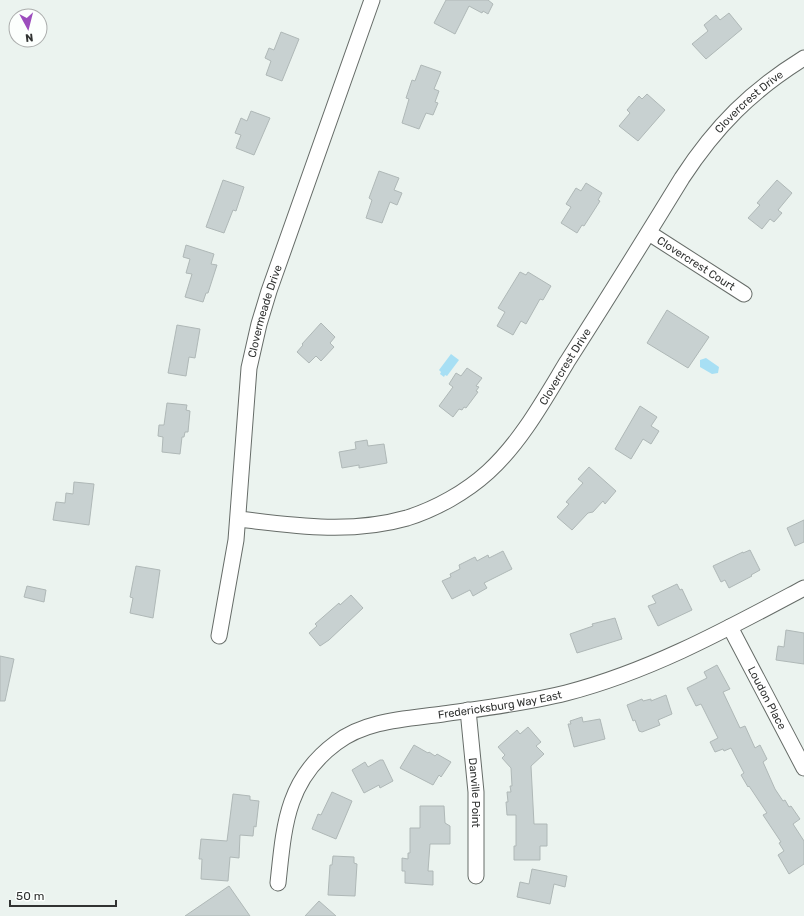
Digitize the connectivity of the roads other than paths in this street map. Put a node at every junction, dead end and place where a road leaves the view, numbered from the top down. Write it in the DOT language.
graph roads {
  1 [pos="372,0"];
  2 [pos="804,58"];
  3 [pos="648,233"];
  4 [pos="744,294"];
  5 [pos="239,519"];
  6 [pos="804,588"];
  7 [pos="730,627"];
  8 [pos="219,636"];
  9 [pos="468,710"];
  10 [pos="804,768"];
  11 [pos="476,876"];
  12 [pos="278,883"];
  1 -- 5 [label="street, Clovermeade Drive"];
  2 -- 3 [label="street, Clovercrest Drive"];
  3 -- 4 [label="street, Clovercrest Court"];
  3 -- 5 [label="street, Clovercrest Drive"];
  5 -- 8 [label="street, Clovermeade Drive"];
  6 -- 7 [label="street, Fredericksburg Way East"];
  7 -- 9 [label="street, Fredericksburg Way East"];
  7 -- 10 [label="street, Loudon Place"];
  9 -- 11 [label="street, Danville Point"];
  9 -- 12 [label="street, Fredericksburg Way East"];
}
